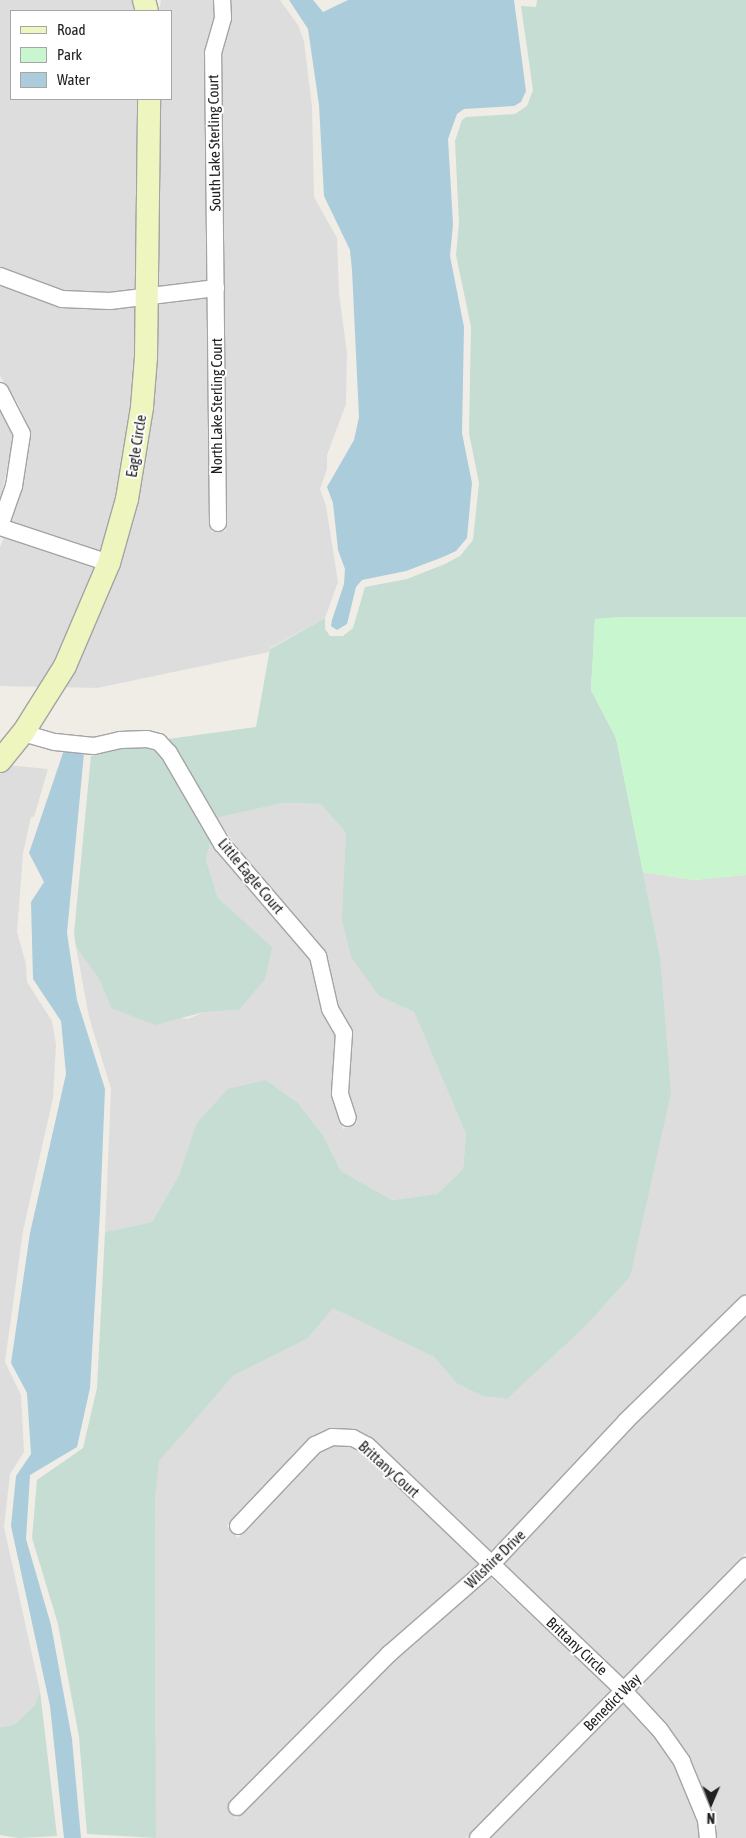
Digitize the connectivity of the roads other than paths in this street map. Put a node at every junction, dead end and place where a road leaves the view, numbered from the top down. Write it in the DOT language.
graph roads {
  1 [pos="222,0"];
  2 [pos="148,100"];
  3 [pos="0,276"];
  4 [pos="216,288"];
  5 [pos="146,297"];
  6 [pos="0,391"];
  7 [pos="218,523"];
  8 [pos="0,526"];
  9 [pos="109,563"];
  10 [pos="23,733"];
  11 [pos="0,761"];
  12 [pos="348,1118"];
  13 [pos="746,1304"];
  14 [pos="238,1526"];
  15 [pos="491,1566"];
  16 [pos="746,1566"];
  17 [pos="624,1691"];
  18 [pos="237,1807"];
  19 [pos="478,1838"];
  20 [pos="708,1838"];
  1 -- 4 [label="street, South Lake Sterling Court"];
  2 -- 5 [label="street, Eagle Circle"];
  3 -- 5 [label="street"];
  4 -- 5 [label="street"];
  4 -- 7 [label="street, North Lake Sterling Court"];
  5 -- 9 [label="street, Eagle Circle"];
  6 -- 8 [label="street"];
  8 -- 9 [label="street"];
  9 -- 10 [label="street, Eagle Circle"];
  10 -- 11 [label="street, Eagle Circle"];
  10 -- 12 [label="street, Little Eagle Court"];
  13 -- 15 [label="street, Wilshire Drive"];
  14 -- 15 [label="street, Brittany Court"];
  15 -- 17 [label="street, Brittany Circle"];
  15 -- 18 [label="street, Wilshire Drive"];
  16 -- 17 [label="street, Benedict Way"];
  17 -- 19 [label="street, Benedict Way"];
  17 -- 20 [label="street, Brittany Circle"];
}
